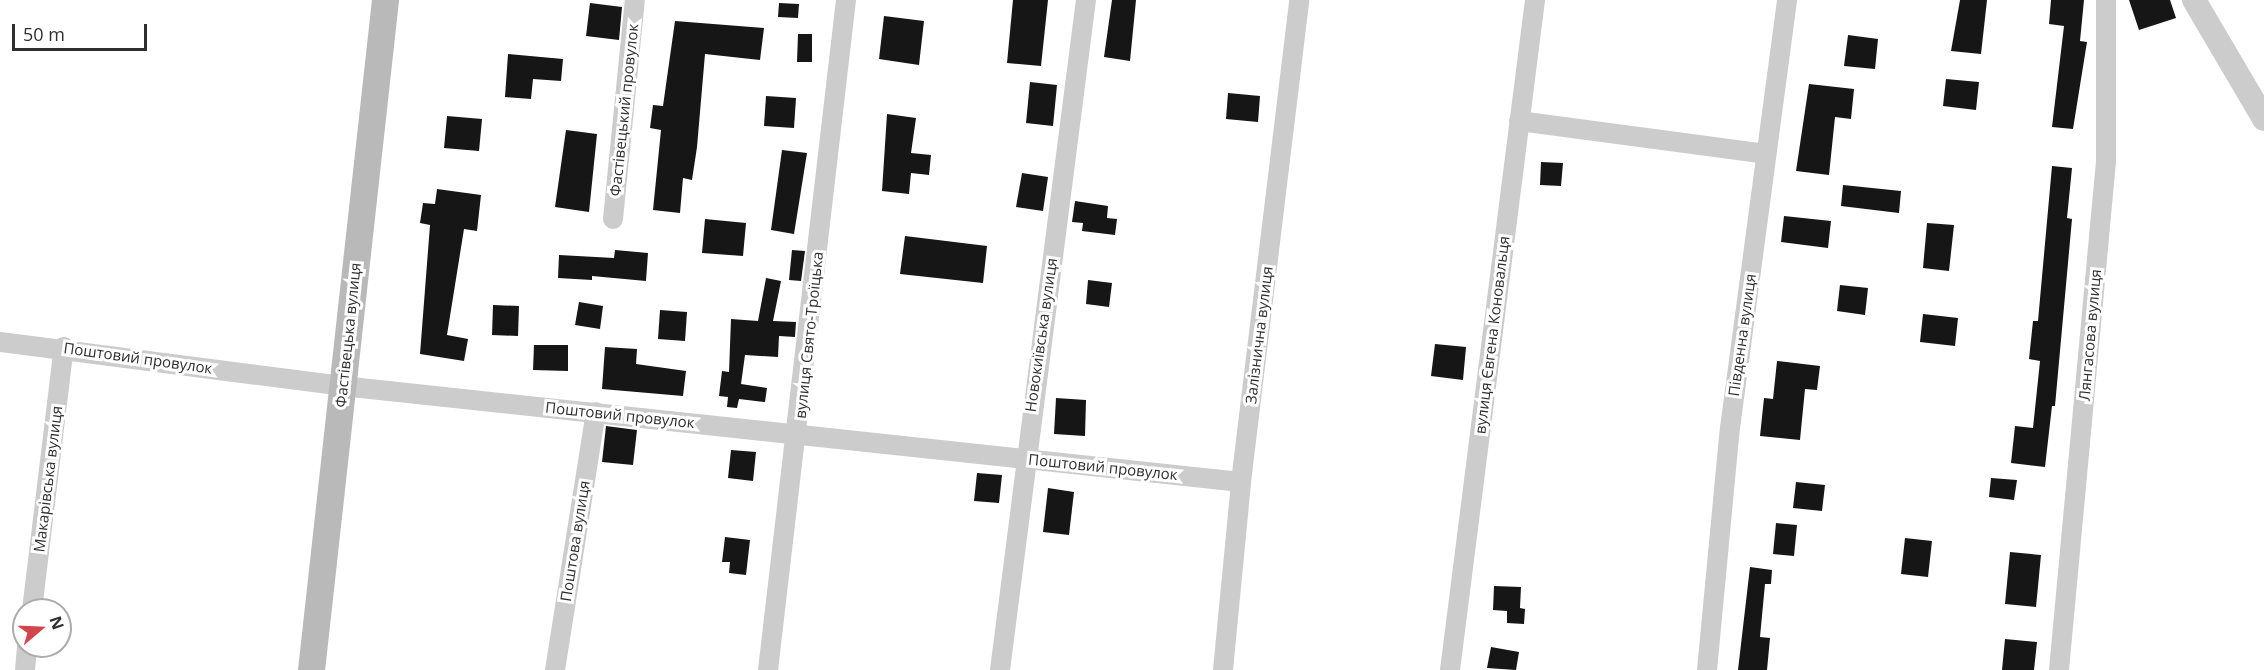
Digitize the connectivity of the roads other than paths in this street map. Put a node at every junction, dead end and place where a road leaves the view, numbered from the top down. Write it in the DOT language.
graph roads {
  1 [pos="386,0"];
  2 [pos="635,0"];
  3 [pos="846,0"];
  4 [pos="1086,0"];
  5 [pos="1299,0"];
  6 [pos="1535,0"];
  7 [pos="1787,0"];
  8 [pos="2106,0"];
  9 [pos="2194,0"];
  10 [pos="2264,119"];
  11 [pos="1519,121"];
  12 [pos="1766,154"];
  13 [pos="613,219"];
  14 [pos="0,342"];
  15 [pos="64,347"];
  16 [pos="342,386"];
  17 [pos="596,412"];
  18 [pos="798,436"];
  19 [pos="1025,458"];
  20 [pos="1241,482"];
  21 [pos="33,598"];
  22 [pos="311,670"];
  23 [pos="555,670"];
  24 [pos="768,670"];
  25 [pos="1000,670"];
  26 [pos="1223,670"];
  27 [pos="1450,670"];
  28 [pos="1707,670"];
  29 [pos="2059,670"];
  1 -- 16 [label="main road, Фастівецька вулиця"];
  2 -- 13 [label="street, Фастівецький провулок"];
  3 -- 18 [label="street, вулиця Свято-Троїцька"];
  4 -- 19 [label="street, Новокиївська вулиця"];
  5 -- 20 [label="street, Залізнична вулиця"];
  6 -- 11 [label="street, вулиця Євгена Коновальця"];
  7 -- 12 [label="street, Південна вулиця"];
  8 -- 29 [label="street, Лянгасова вулиця"];
  9 -- 10 [label="street"];
  11 -- 12 [label="street"];
  11 -- 27 [label="street, вулиця Євгена Коновальця"];
  12 -- 28 [label="street, Південна вулиця"];
  14 -- 15 [label="street, Поштовий провулок"];
  15 -- 16 [label="street, Поштовий провулок"];
  15 -- 21 [label="street, Макарівська вулиця"];
  16 -- 17 [label="street, Поштовий провулок"];
  16 -- 22 [label="main road, Фастівецька вулиця"];
  17 -- 18 [label="street, Поштовий провулок"];
  17 -- 23 [label="street, Поштова вулиця"];
  18 -- 19 [label="street, Поштовий провулок"];
  18 -- 24 [label="street, вулиця Свято-Троїцька"];
  19 -- 20 [label="street, Поштовий провулок"];
  19 -- 25 [label="street, Новокиївська вулиця"];
  20 -- 26 [label="street, Залізнична вулиця"];
}
